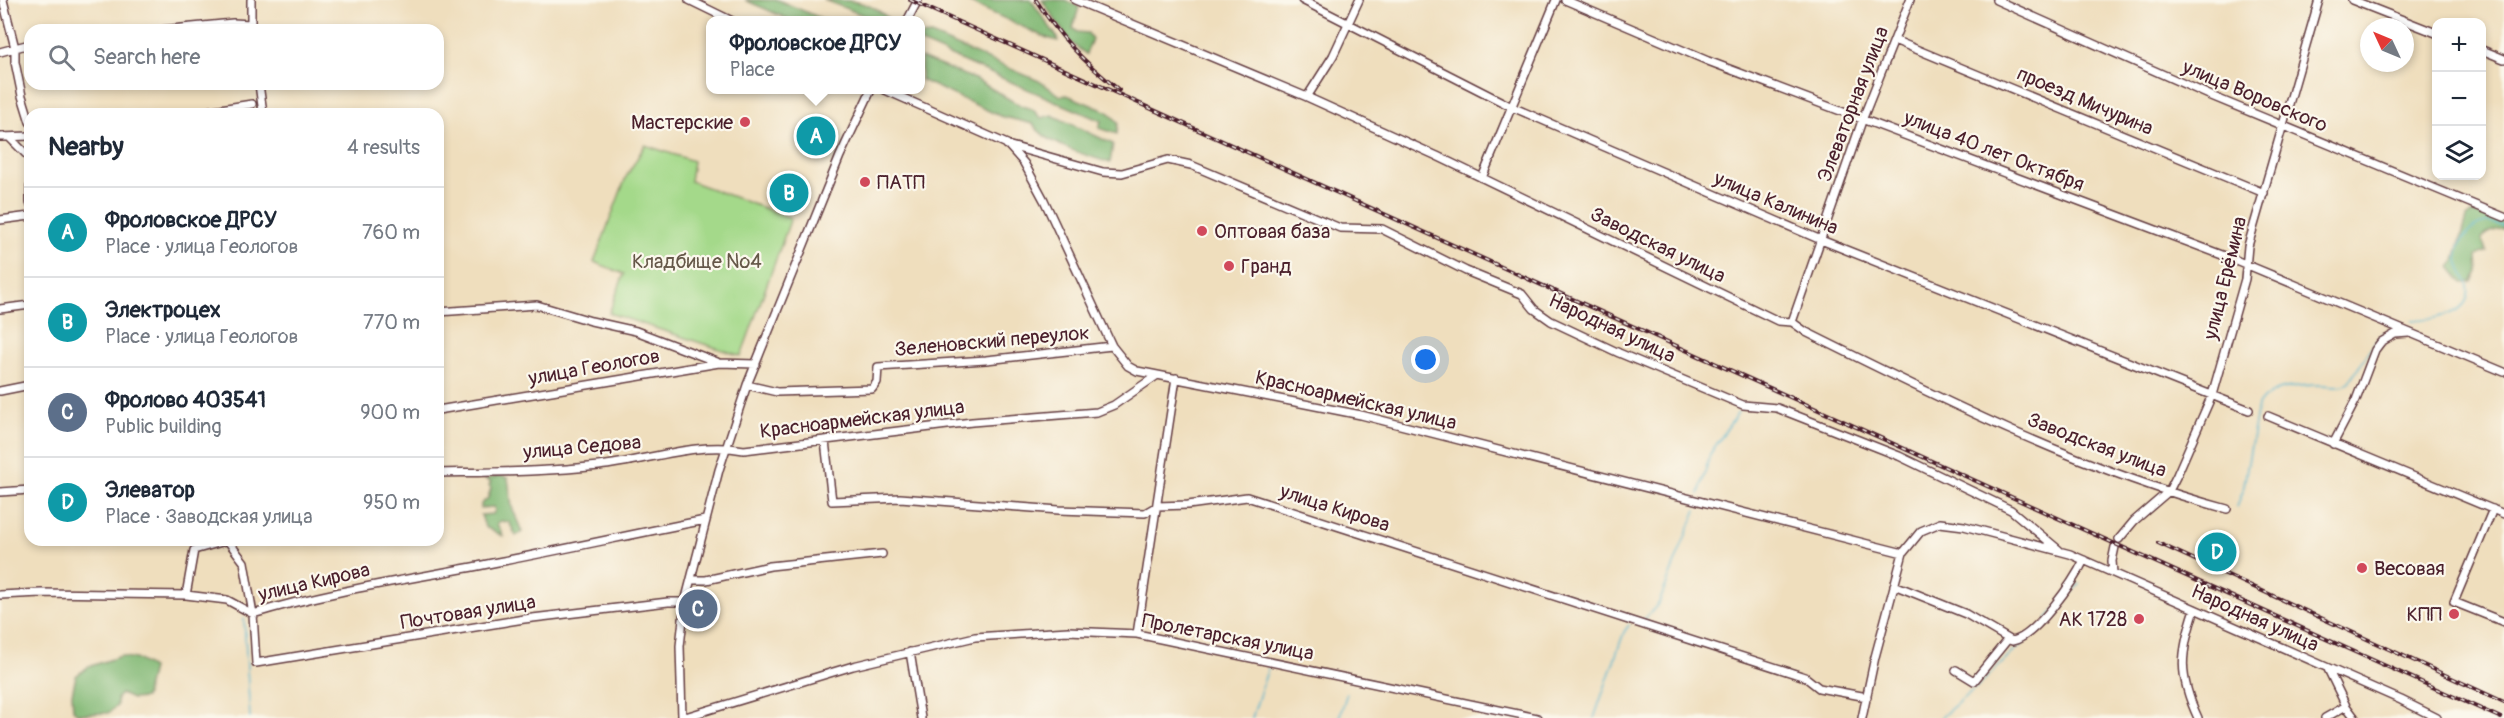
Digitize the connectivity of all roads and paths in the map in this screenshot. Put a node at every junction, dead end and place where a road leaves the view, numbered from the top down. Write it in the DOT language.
graph roads {
  1 [pos="3,0"];
  2 [pos="251,0"];
  3 [pos="690,0"];
  4 [pos="1075,0"];
  5 [pos="1302,0"];
  6 [pos="1359,0"];
  7 [pos="1556,0"];
  8 [pos="1565,0"];
  9 [pos="1910,0"];
  10 [pos="1996,0"];
  11 [pos="2319,0"];
  12 [pos="2352,0"];
  13 [pos="917,1"];
  14 [pos="722,16"];
  15 [pos="909,16"];
  16 [pos="251,24"];
  17 [pos="1348,24"];
  18 [pos="2432,31"];
  19 [pos="1894,40"];
  20 [pos="24,46"];
  21 [pos="15,48"];
  22 [pos="0,52"];
  23 [pos="2486,52"];
  24 [pos="2504,59"];
  25 [pos="260,90"];
  26 [pos="869,94"];
  27 [pos="894,94"];
  28 [pos="260,95"];
  29 [pos="1307,97"];
  30 [pos="252,104"];
  31 [pos="1512,106"];
  32 [pos="26,108"];
  33 [pos="227,108"];
  34 [pos="257,108"];
  35 [pos="262,108"];
  36 [pos="1863,118"];
  37 [pos="2283,127"];
  38 [pos="0,137"];
  39 [pos="24,137"];
  40 [pos="9,138"];
  41 [pos="1007,144"];
  42 [pos="24,152"];
  43 [pos="1482,178"];
  44 [pos="2264,193"];
  45 [pos="24,217"];
  46 [pos="2504,217"];
  47 [pos="0,220"];
  48 [pos="1821,240"];
  49 [pos="2246,264"];
  50 [pos="24,306"];
  51 [pos="0,309"];
  52 [pos="444,311"];
  53 [pos="1792,322"];
  54 [pos="2410,333"];
  55 [pos="1113,345"];
  56 [pos="719,363"];
  57 [pos="756,364"];
  58 [pos="2504,372"];
  59 [pos="1156,376"];
  60 [pos="1176,378"];
  61 [pos="747,385"];
  62 [pos="24,387"];
  63 [pos="0,391"];
  64 [pos="2212,395"];
  65 [pos="444,409"];
  66 [pos="2249,410"];
  67 [pos="2268,416"];
  68 [pos="825,441"];
  69 [pos="2333,444"];
  70 [pos="728,447"];
  71 [pos="444,473"];
  72 [pos="24,490"];
  73 [pos="2169,490"];
  74 [pos="0,492"];
  75 [pos="1157,506"];
  76 [pos="2493,509"];
  77 [pos="2227,510"];
  78 [pos="2504,514"];
  79 [pos="705,520"];
  80 [pos="210,546"];
  81 [pos="233,546"];
  82 [pos="2059,550"];
  83 [pos="1903,552"];
  84 [pos="882,554"];
  85 [pos="2084,560"];
  86 [pos="2113,573"];
  87 [pos="691,580"];
  88 [pos="1894,585"];
  89 [pos="0,595"];
  90 [pos="186,595"];
  91 [pos="685,602"];
  92 [pos="2195,609"];
  93 [pos="253,614"];
  94 [pos="2504,622"];
  95 [pos="1137,634"];
  96 [pos="2008,639"];
  97 [pos="910,652"];
  98 [pos="2328,669"];
  99 [pos="1956,670"];
  100 [pos="1867,697"];
  101 [pos="2346,706"];
  102 [pos="682,718"];
  103 [pos="921,718"];
  104 [pos="1537,718"];
  105 [pos="1862,718"];
  106 [pos="2198,718"];
  107 [pos="2325,718"];
  108 [pos="2355,718"];
  109 [pos="2437,718"];
  1 -- 21 [label="street"];
  2 -- 16 [label="street"];
  3 -- 14 [label="street"];
  4 -- 29 [label="street, Заводская улица"];
  5 -- 17 [label="street, улица Калинина"];
  6 -- 17 [label="street"];
  7 -- 31 [label="street"];
  8 -- 36 [label="street, улица 40 лет Октября"];
  9 -- 19 [label="street, Элеваторная улица"];
  10 -- 37 [label="street, улица Воровского"];
  11 -- 37 [label="street, улица Ерёмина"];
  12 -- 18 [label="street"];
  13 -- 15 [label="street"];
  17 -- 29 [label="street"];
  17 -- 31 [label="street, улица Калинина"];
  19 -- 36 [label="street, Элеваторная улица"];
  19 -- 44 [label="street, проезд Мичурина"];
  20 -- 21 [label="street"];
  21 -- 22 [label="street"];
  21 -- 32 [label="street"];
  23 -- 24 [label="street"];
  25 -- 28 [label="street"];
  26 -- 57 [label="street"];
  27 -- 41 [label="street, Зеленовский переулок"];
  28 -- 30 [label="street"];
  28 -- 35 [label="street"];
  29 -- 43 [label="street, Заводская улица"];
  30 -- 33 [label="street"];
  30 -- 34 [label="street"];
  31 -- 43 [label="street"];
  31 -- 48 [label="street, улица Калинина"];
  36 -- 48 [label="street, Элеваторная улица"];
  36 -- 49 [label="street, улица 40 лет Октября"];
  37 -- 44 [label="street, улица Ерёмина"];
  37 -- 46 [label="street, улица Воровского"];
  38 -- 40 [label="street"];
  39 -- 40 [label="street"];
  40 -- 42 [label="street"];
  41 -- 55 [label="street, Зеленовский переулок"];
  41 -- 82 [label="street, Народная улица"];
  43 -- 53 [label="street, Заводская улица"];
  44 -- 49 [label="street, улица Ерёмина"];
  45 -- 47 [label="street"];
  48 -- 53 [label="street, Элеваторная улица"];
  48 -- 64 [label="street, улица Калинина"];
  49 -- 54 [label="street, улица 40 лет Октября"];
  49 -- 64 [label="street, улица Ерёмина"];
  50 -- 51 [label="street"];
  52 -- 56 [label="street"];
  53 -- 73 [label="street, Заводская улица"];
  54 -- 58 [label="street, улица 40 лет Октября"];
  54 -- 69 [label="street"];
  55 -- 59 [label="street, Зеленовский переулок"];
  55 -- 61 [label="street, Зеленовский переулок"];
  56 -- 57 [label="street, улица Геологов"];
  56 -- 65 [label="street, улица Геологов"];
  57 -- 61 [label="street"];
  59 -- 60 [label="street, Красноармейская улица"];
  59 -- 68 [label="street, Красноармейская улица"];
  60 -- 75 [label="street"];
  60 -- 83 [label="street, Красноармейская улица"];
  61 -- 70 [label="street"];
  62 -- 63 [label="street"];
  64 -- 66 [label="street, улица Калинина"];
  64 -- 73 [label="street, улица Ерёмина"];
  67 -- 69 [label="street"];
  68 -- 70 [label="street, Красноармейская улица"];
  68 -- 75 [label="street, улица Кирова"];
  69 -- 76 [label="street"];
  70 -- 71 [label="street, улица Седова"];
  70 -- 79 [label="street"];
  72 -- 74 [label="street"];
  73 -- 77 [label="street, Заводская улица"];
  73 -- 86 [label="street, улица Ерёмина"];
  75 -- 95 [label="street"];
  75 -- 100 [label="street, улица Кирова"];
  76 -- 78 [label="street"];
  76 -- 94 [label="street"];
  79 -- 87 [label="street"];
  79 -- 93 [label="street, улица Кирова"];
  80 -- 90 [label="street"];
  81 -- 93 [label="street"];
  82 -- 83 [label="street, Народная улица"];
  82 -- 85 [label="street, Народная улица"];
  83 -- 88 [label="street"];
  84 -- 87 [label="street"];
  85 -- 86 [label="street, Народная улица"];
  85 -- 96 [label="street"];
  86 -- 92 [label="street, Народная улица"];
  87 -- 91 [label="street"];
  88 -- 96 [label="street"];
  88 -- 100 [label="street"];
  89 -- 90 [label="street, улица Кирова"];
  90 -- 93 [label="street, улица Кирова"];
  91 -- 93 [label="street, Почтовая улица"];
  91 -- 102 [label="street"];
  92 -- 98 [label="street, Народная улица"];
  92 -- 106 [label="street"];
  95 -- 97 [label="street, Пролетарская улица"];
  95 -- 104 [label="street, Пролетарская улица"];
  96 -- 99 [label="street"];
  97 -- 102 [label="street, Пролетарская улица"];
  97 -- 103 [label="street"];
  98 -- 101 [label="street"];
  98 -- 109 [label="street, Народная улица"];
  100 -- 105 [label="street"];
  101 -- 107 [label="street"];
  101 -- 108 [label="street"];
}
